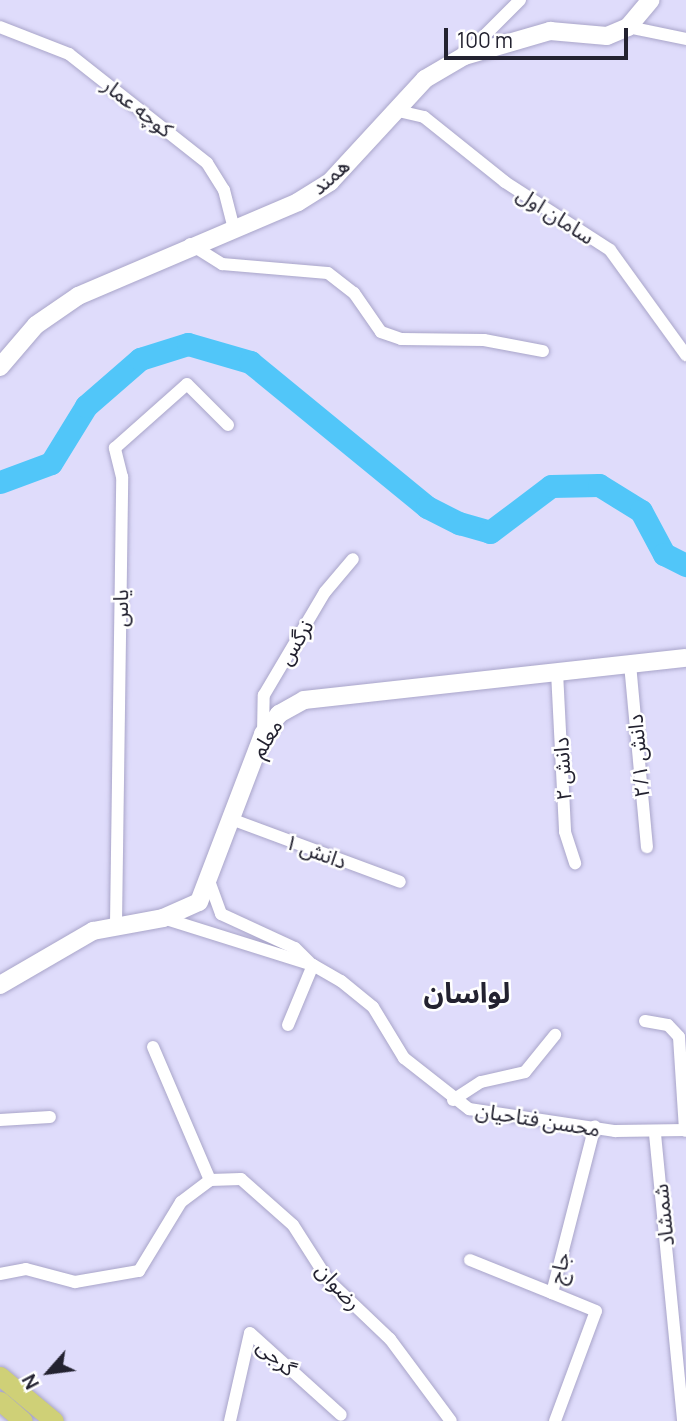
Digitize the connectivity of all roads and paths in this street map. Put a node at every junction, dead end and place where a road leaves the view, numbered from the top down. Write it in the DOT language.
graph roads {
  1 [pos="520,0"];
  2 [pos="651,0"];
  3 [pos="0,27"];
  4 [pos="628,27"];
  5 [pos="686,39"];
  6 [pos="464,56"];
  7 [pos="394,110"];
  8 [pos="234,229"];
  9 [pos="190,244"];
  10 [pos="543,351"];
  11 [pos="686,355"];
  12 [pos="0,367"];
  13 [pos="228,425"];
  14 [pos="353,559"];
  15 [pos="686,658"];
  16 [pos="630,664"];
  17 [pos="557,673"];
  18 [pos="263,734"];
  19 [pos="231,819"];
  20 [pos="647,847"];
  21 [pos="575,863"];
  22 [pos="208,878"];
  23 [pos="400,882"];
  24 [pos="163,918"];
  25 [pos="116,924"];
  26 [pos="313,965"];
  27 [pos="0,985"];
  28 [pos="645,1021"];
  29 [pos="288,1024"];
  30 [pos="555,1035"];
  31 [pos="153,1047"];
  32 [pos="453,1100"];
  33 [pos="50,1117"];
  34 [pos="0,1120"];
  35 [pos="595,1126"];
  36 [pos="686,1130"];
  37 [pos="655,1134"];
  38 [pos="210,1180"];
  39 [pos="470,1260"];
  40 [pos="0,1274"];
  41 [pos="552,1293"];
  42 [pos="0,1376"];
  43 [pos="0,1401"];
  44 [pos="231,1415"];
  45 [pos="341,1415"];
  46 [pos="23,1421"];
  47 [pos="54,1421"];
  48 [pos="244,1421"];
  49 [pos="451,1421"];
  50 [pos="555,1421"];
  51 [pos="683,1421"];
  1 -- 6 [label="street"];
  2 -- 4 [label="main road"];
  3 -- 8 [label="street, کوچه عمار"];
  4 -- 5 [label="street"];
  4 -- 6 [label="main road, همند"];
  6 -- 7 [label="main road, همند"];
  7 -- 8 [label="main road, همند"];
  7 -- 11 [label="street, سامان اول"];
  8 -- 9 [label="main road, همند"];
  9 -- 10 [label="street"];
  9 -- 12 [label="main road, همند"];
  13 -- 25 [label="street, یاس"];
  14 -- 18 [label="street, نرگس"];
  15 -- 16 [label="main road, معلم"];
  16 -- 17 [label="main road, معلم"];
  16 -- 20 [label="street, دانش ۲/۱"];
  17 -- 18 [label="main road, معلم"];
  17 -- 21 [label="street, دانش ۲"];
  18 -- 19 [label="main road, معلم"];
  19 -- 22 [label="main road, معلم"];
  19 -- 23 [label="street, دانش ۱"];
  22 -- 24 [label="main road, معلم"];
  22 -- 26 [label="street"];
  24 -- 25 [label="main road, معلم"];
  24 -- 26 [label="street, محسن فتاحیان"];
  25 -- 27 [label="main road, معلم"];
  26 -- 29 [label="street"];
  26 -- 32 [label="street, محسن فتاحیان"];
  28 -- 36 [label="street"];
  30 -- 32 [label="street"];
  31 -- 38 [label="street"];
  32 -- 35 [label="street, محسن فتاحیان"];
  33 -- 34 [label="street"];
  35 -- 37 [label="street, محسن فتاحیان"];
  35 -- 41 [label="street, جاج"];
  36 -- 37 [label="street, محسن فتاحیان"];
  37 -- 51 [label="street, شمشاد"];
  38 -- 40 [label="street"];
  38 -- 49 [label="street, رضوان"];
  39 -- 41 [label="street"];
  41 -- 50 [label="street, جاج"];
  42 -- 47 [label="main road"];
  43 -- 46 [label="main road"];
  44 -- 45 [label="street, گرجی"];
  44 -- 48 [label="street"];
}
